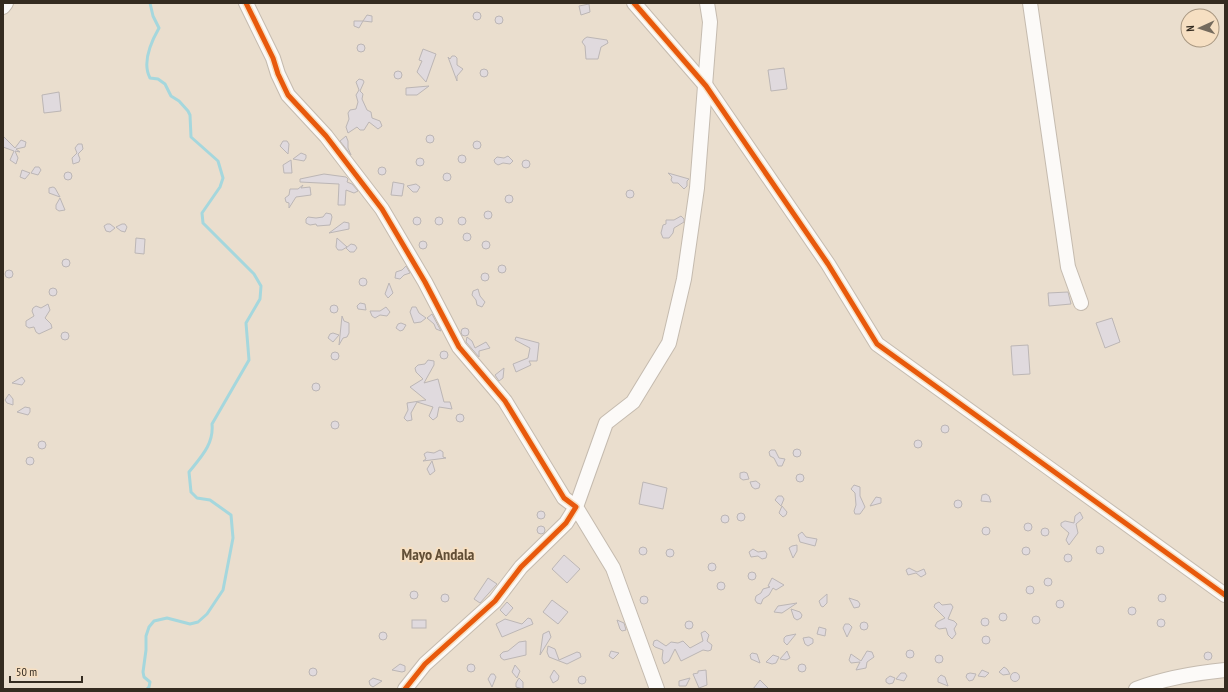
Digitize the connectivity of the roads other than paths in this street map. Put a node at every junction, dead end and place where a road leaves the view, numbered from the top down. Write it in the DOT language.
graph roads {
  1 [pos="6,3"];
  2 [pos="246,3"];
  3 [pos="634,3"];
  4 [pos="708,3"];
  5 [pos="1030,3"];
  6 [pos="3,7"];
  7 [pos="706,86"];
  8 [pos="1081,303"];
  9 [pos="576,507"];
  10 [pos="1225,595"];
  11 [pos="1225,670"];
  12 [pos="405,689"];
  13 [pos="657,689"];
  14 [pos="1136,689"];
  1 -- 6 [label="street"];
  2 -- 9 [label="street"];
  3 -- 7 [label="street"];
  4 -- 7 [label="street"];
  5 -- 8 [label="street"];
  7 -- 9 [label="street"];
  7 -- 10 [label="street"];
  9 -- 12 [label="street"];
  9 -- 13 [label="street"];
  11 -- 14 [label="street"];
}
